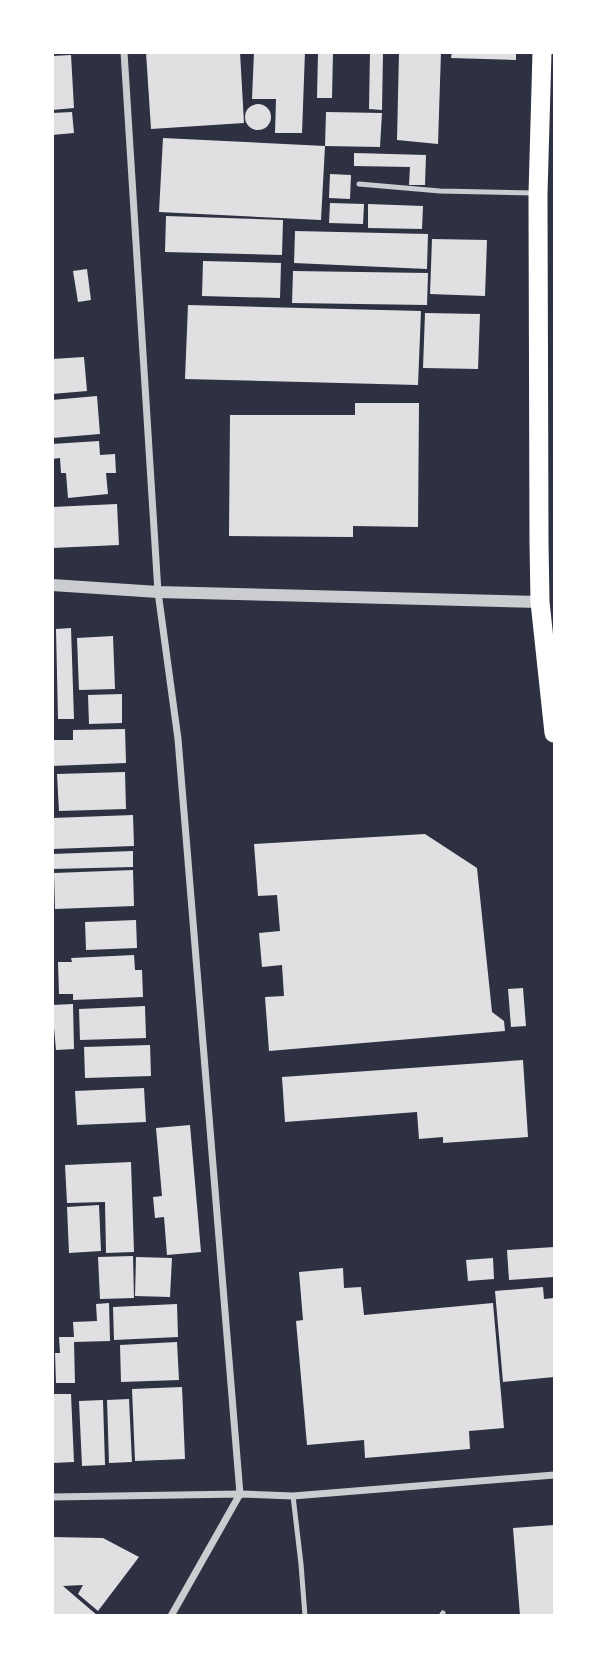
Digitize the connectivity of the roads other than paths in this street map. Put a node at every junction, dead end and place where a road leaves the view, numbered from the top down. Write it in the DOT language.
graph roads {
  1 [pos="124,52"];
  2 [pos="542,52"];
  3 [pos="359,184"];
  4 [pos="538,194"];
  5 [pos="52,585"];
  6 [pos="158,592"];
  7 [pos="540,602"];
  8 [pos="555,733"];
  9 [pos="555,1475"];
  10 [pos="240,1494"];
  11 [pos="293,1496"];
  12 [pos="52,1497"];
  13 [pos="171,1615"];
  14 [pos="304,1615"];
  1 -- 6 [label="street"];
  2 -- 4 [label="highway"];
  3 -- 4 [label="lane"];
  4 -- 7 [label="highway"];
  5 -- 6 [label="street"];
  6 -- 7 [label="street"];
  6 -- 10 [label="street"];
  7 -- 8 [label="highway"];
  9 -- 11 [label="street"];
  10 -- 11 [label="street"];
  10 -- 12 [label="street"];
  10 -- 13 [label="street"];
  11 -- 14 [label="lane"];
}
